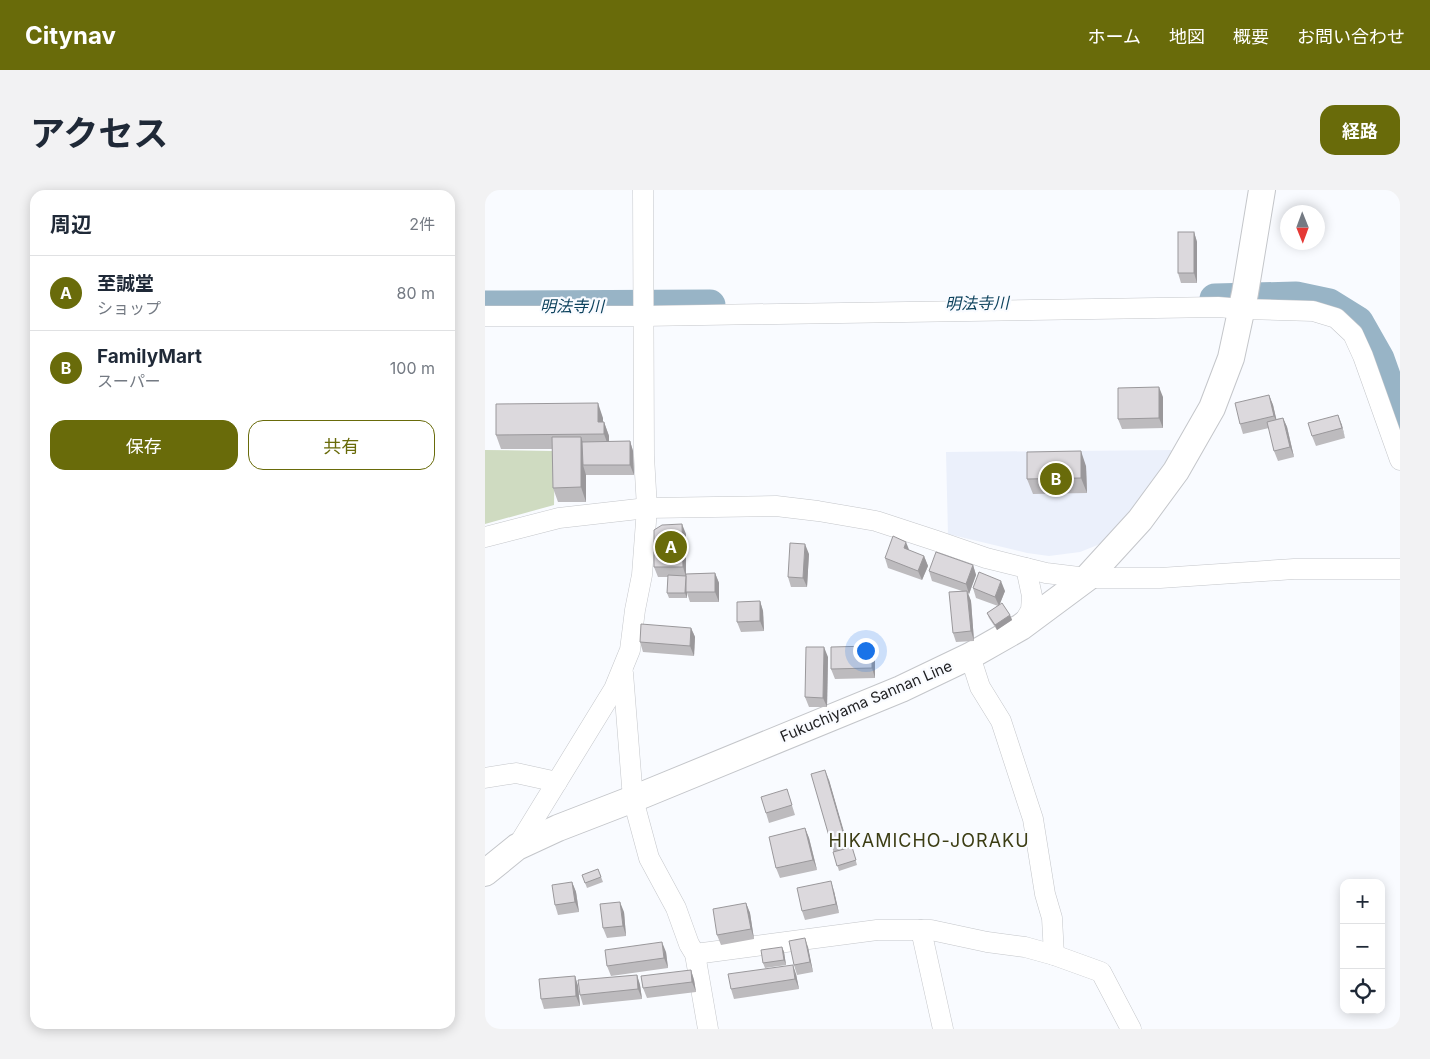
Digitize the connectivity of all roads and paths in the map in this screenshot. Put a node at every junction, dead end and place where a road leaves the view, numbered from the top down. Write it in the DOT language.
graph roads {
  1 [pos="643,190"];
  2 [pos="1262,190"];
  3 [pos="1243,302"];
  4 [pos="644,309"];
  5 [pos="485,316"];
  6 [pos="1400,460"];
  7 [pos="647,508"];
  8 [pos="485,537"];
  9 [pos="1026,568"];
  10 [pos="1400,568"];
  11 [pos="1087,578"];
  12 [pos="1021,626"];
  13 [pos="970,656"];
  14 [pos="623,668"];
  15 [pos="485,778"];
  16 [pos="557,782"];
  17 [pos="633,799"];
  18 [pos="517,847"];
  19 [pos="485,873"];
  20 [pos="921,930"];
  21 [pos="695,954"];
  22 [pos="1054,955"];
  23 [pos="708,1029"];
  24 [pos="943,1029"];
  25 [pos="1131,1029"];
  1 -- 4 [label="street"];
  2 -- 3 [label="main road, Fukuchiyama Sannan Line"];
  3 -- 4 [label="street"];
  3 -- 6 [label="street"];
  3 -- 11 [label="main road, Fukuchiyama Sannan Line"];
  4 -- 5 [label="street"];
  4 -- 7 [label="street"];
  7 -- 8 [label="street"];
  7 -- 9 [label="street"];
  7 -- 14 [label="street"];
  9 -- 11 [label="street"];
  9 -- 12 [label="street"];
  10 -- 11 [label="street"];
  11 -- 12 [label="main road, Fukuchiyama Sannan Line"];
  12 -- 13 [label="main road, Fukuchiyama Sannan Line"];
  13 -- 17 [label="main road, Fukuchiyama Sannan Line"];
  13 -- 22 [label="street"];
  14 -- 16 [label="street"];
  14 -- 17 [label="street"];
  15 -- 16 [label="street"];
  16 -- 18 [label="street"];
  17 -- 18 [label="main road, Fukuchiyama Sannan Line"];
  17 -- 21 [label="street"];
  18 -- 19 [label="main road, Fukuchiyama Sannan Line"];
  20 -- 21 [label="street"];
  20 -- 22 [label="street"];
  20 -- 24 [label="street"];
  21 -- 23 [label="street"];
  22 -- 25 [label="street"];
}
